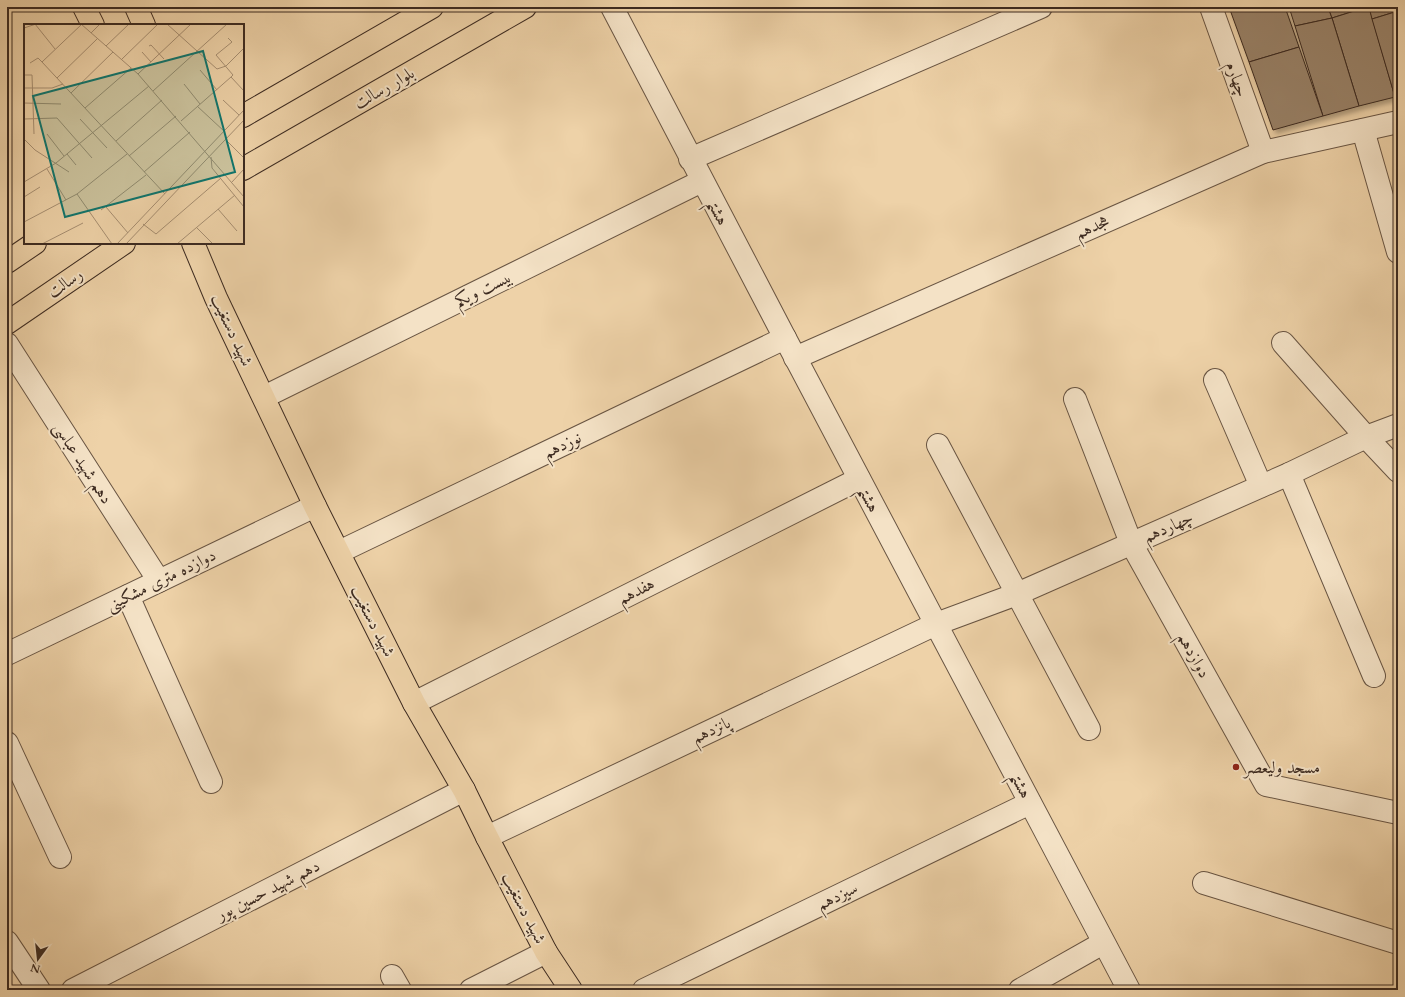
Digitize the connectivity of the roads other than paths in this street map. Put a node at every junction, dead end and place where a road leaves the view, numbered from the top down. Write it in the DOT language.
graph roads {
  1 [pos="84,7"];
  2 [pos="136,7"];
  3 [pos="432,7"];
  4 [pos="525,7"];
  5 [pos="612,7"];
  6 [pos="1041,7"];
  7 [pos="1211,7"];
  8 [pos="92,24"];
  9 [pos="144,24"];
  10 [pos="244,115"];
  11 [pos="1398,122"];
  12 [pos="1363,130"];
  13 [pos="1263,152"];
  14 [pos="690,159"];
  15 [pos="244,168"];
  16 [pos="702,181"];
  17 [pos="34,244"];
  18 [pos="123,244"];
  19 [pos="193,244"];
  20 [pos="1398,252"];
  21 [pos="7,262"];
  22 [pos="7,323"];
  23 [pos="785,338"];
  24 [pos="1283,343"];
  25 [pos="7,344"];
  26 [pos="795,358"];
  27 [pos="1215,380"];
  28 [pos="264,397"];
  29 [pos="1075,399"];
  30 [pos="1398,425"];
  31 [pos="1366,437"];
  32 [pos="938,445"];
  33 [pos="1398,471"];
  34 [pos="1289,474"];
  35 [pos="859,479"];
  36 [pos="1261,486"];
  37 [pos="315,506"];
  38 [pos="1131,543"];
  39 [pos="339,552"];
  40 [pos="159,581"];
  41 [pos="1017,594"];
  42 [pos="128,596"];
  43 [pos="936,624"];
  44 [pos="7,654"];
  45 [pos="1374,676"];
  46 [pos="414,703"];
  47 [pos="1089,729"];
  48 [pos="7,743"];
  49 [pos="211,782"];
  50 [pos="464,790"];
  51 [pos="1030,803"];
  52 [pos="1398,813"];
  53 [pos="487,837"];
  54 [pos="60,857"];
  55 [pos="1204,883"];
  56 [pos="7,942"];
  57 [pos="1103,942"];
  58 [pos="1398,943"];
  59 [pos="546,952"];
  60 [pos="39,990"];
  61 [pos="72,990"];
  62 [pos="471,990"];
  63 [pos="571,990"];
  64 [pos="644,990"];
  65 [pos="1020,990"];
  66 [pos="1128,990"];
  1 -- 8 [label="main road"];
  2 -- 9 [label="main road"];
  3 -- 10 [label="main road"];
  4 -- 15 [label="main road, بلوار رسالت"];
  5 -- 14 [label="street, هشتم"];
  6 -- 14 [label="street"];
  7 -- 13 [label="street, چهارم"];
  11 -- 12 [label="street, هجدهم"];
  12 -- 13 [label="street, هجدهم"];
  12 -- 20 [label="street"];
  13 -- 26 [label="street, هجدهم"];
  14 -- 16 [label="street, هشتم"];
  16 -- 23 [label="street, هشتم"];
  16 -- 28 [label="street, بیست ویکم"];
  17 -- 21 [label="main road"];
  18 -- 22 [label="main road, رسالت"];
  19 -- 28 [label="main road, شهید دستغیب"];
  23 -- 26 [label="street, هشتم"];
  23 -- 39 [label="street, نوزدهم"];
  24 -- 31 [label="street"];
  25 -- 40 [label="street, دهم شهید عباسی"];
  26 -- 35 [label="street, هشتم"];
  27 -- 36 [label="street"];
  28 -- 37 [label="main road, شهید دستغیب"];
  29 -- 38 [label="street, دوازدهم"];
  30 -- 31 [label="street, چهاردهم"];
  31 -- 33 [label="street"];
  31 -- 34 [label="street, چهاردهم"];
  32 -- 41 [label="street"];
  34 -- 36 [label="street, چهاردهم"];
  34 -- 45 [label="street"];
  35 -- 43 [label="street, هشتم"];
  35 -- 46 [label="street, هفدهم"];
  36 -- 38 [label="street, چهاردهم"];
  37 -- 39 [label="main road, شهید دستغیب"];
  37 -- 40 [label="street, دوازده متری مشکینی"];
  38 -- 41 [label="street, چهاردهم"];
  38 -- 52 [label="street, دوازدهم"];
  39 -- 46 [label="main road, شهید دستغیب"];
  40 -- 42 [label="street, دوازده متری مشکینی"];
  41 -- 43 [label="street, چهاردهم"];
  41 -- 47 [label="street"];
  42 -- 44 [label="street, دوازده متری مشکینی"];
  42 -- 49 [label="street"];
  43 -- 51 [label="street, هشتم"];
  43 -- 53 [label="street, پانزدهم"];
  46 -- 50 [label="main road, شهید دستغیب"];
  48 -- 54 [label="street"];
  50 -- 53 [label="main road, شهید دستغیب"];
  50 -- 61 [label="street, دهم شهید حسین پور"];
  51 -- 57 [label="street, هشتم"];
  51 -- 64 [label="street, سیزدهم"];
  53 -- 59 [label="main road, شهید دستغیب"];
  55 -- 58 [label="street"];
  56 -- 60 [label="street"];
  57 -- 65 [label="street"];
  57 -- 66 [label="street, هشتم"];
  59 -- 62 [label="street"];
  59 -- 63 [label="main road, شهید دستغیب"];
}
